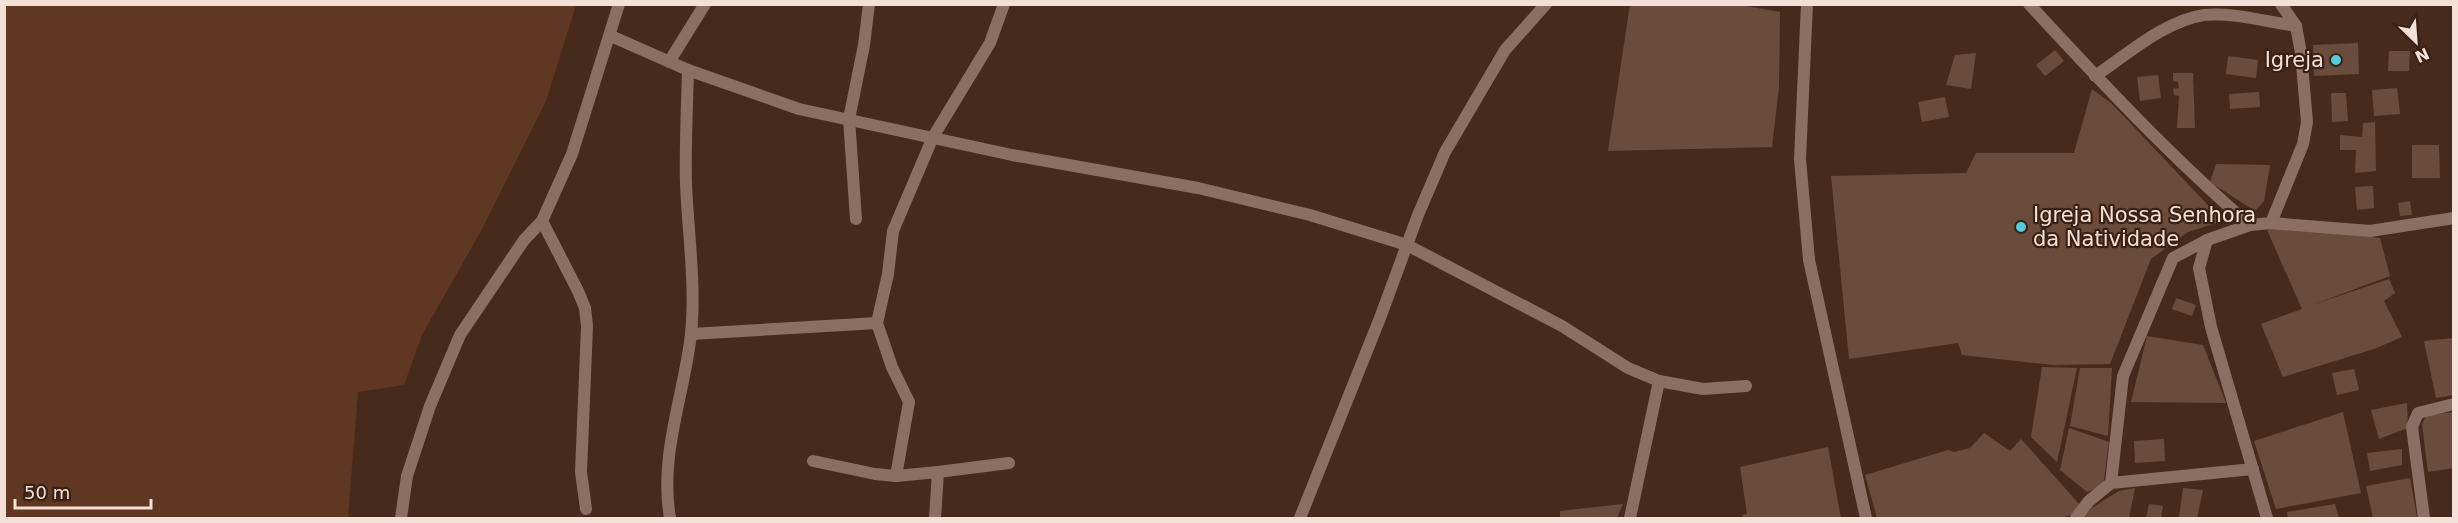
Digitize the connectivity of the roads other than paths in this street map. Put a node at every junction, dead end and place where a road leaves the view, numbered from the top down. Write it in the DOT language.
graph roads {
  1 [pos="619,4"];
  2 [pos="705,4"];
  3 [pos="868,4"];
  4 [pos="1004,4"];
  5 [pos="1546,4"];
  6 [pos="1807,4"];
  7 [pos="2029,4"];
  8 [pos="2281,4"];
  9 [pos="2296,26"];
  10 [pos="610,36"];
  11 [pos="669,62"];
  12 [pos="688,70"];
  13 [pos="2095,76"];
  14 [pos="849,119"];
  15 [pos="933,137"];
  16 [pos="2454,218"];
  17 [pos="856,219"];
  18 [pos="542,220"];
  19 [pos="2271,223"];
  20 [pos="2250,225"];
  21 [pos="2207,240"];
  22 [pos="1407,245"];
  23 [pos="877,322"];
  24 [pos="691,334"];
  25 [pos="1659,381"];
  26 [pos="1746,386"];
  27 [pos="2454,404"];
  28 [pos="813,461"];
  29 [pos="1009,463"];
  30 [pos="2253,469"];
  31 [pos="939,472"];
  32 [pos="896,476"];
  33 [pos="2111,483"];
  34 [pos="586,509"];
  35 [pos="401,519"];
  36 [pos="670,519"];
  37 [pos="935,519"];
  38 [pos="1300,519"];
  39 [pos="1630,519"];
  40 [pos="1866,519"];
  41 [pos="2076,519"];
  42 [pos="2267,519"];
  43 [pos="2424,519"];
  1 -- 10 [label="street"];
  2 -- 11 [label="street"];
  3 -- 14 [label="street"];
  4 -- 15 [label="street"];
  5 -- 22 [label="street"];
  6 -- 40 [label="street"];
  7 -- 13 [label="street"];
  8 -- 9 [label="street"];
  9 -- 13 [label="street"];
  9 -- 19 [label="street"];
  10 -- 11 [label="street"];
  10 -- 18 [label="street"];
  11 -- 12 [label="street"];
  12 -- 14 [label="street"];
  12 -- 24 [label="street"];
  13 -- 20 [label="street"];
  14 -- 15 [label="street"];
  14 -- 17 [label="street"];
  15 -- 22 [label="street"];
  15 -- 23 [label="street"];
  16 -- 19 [label="street"];
  18 -- 34 [label="street"];
  18 -- 35 [label="street"];
  19 -- 20 [label="street"];
  20 -- 21 [label="street"];
  21 -- 30 [label="street"];
  21 -- 33 [label="street"];
  22 -- 25 [label="street"];
  22 -- 38 [label="street"];
  23 -- 24 [label="street"];
  23 -- 32 [label="street"];
  24 -- 36 [label="street"];
  25 -- 26 [label="street"];
  25 -- 39 [label="street"];
  27 -- 43 [label="street"];
  28 -- 32 [label="street"];
  29 -- 31 [label="street"];
  30 -- 33 [label="street"];
  30 -- 42 [label="street"];
  31 -- 32 [label="street"];
  31 -- 37 [label="street"];
  33 -- 41 [label="street"];
}
